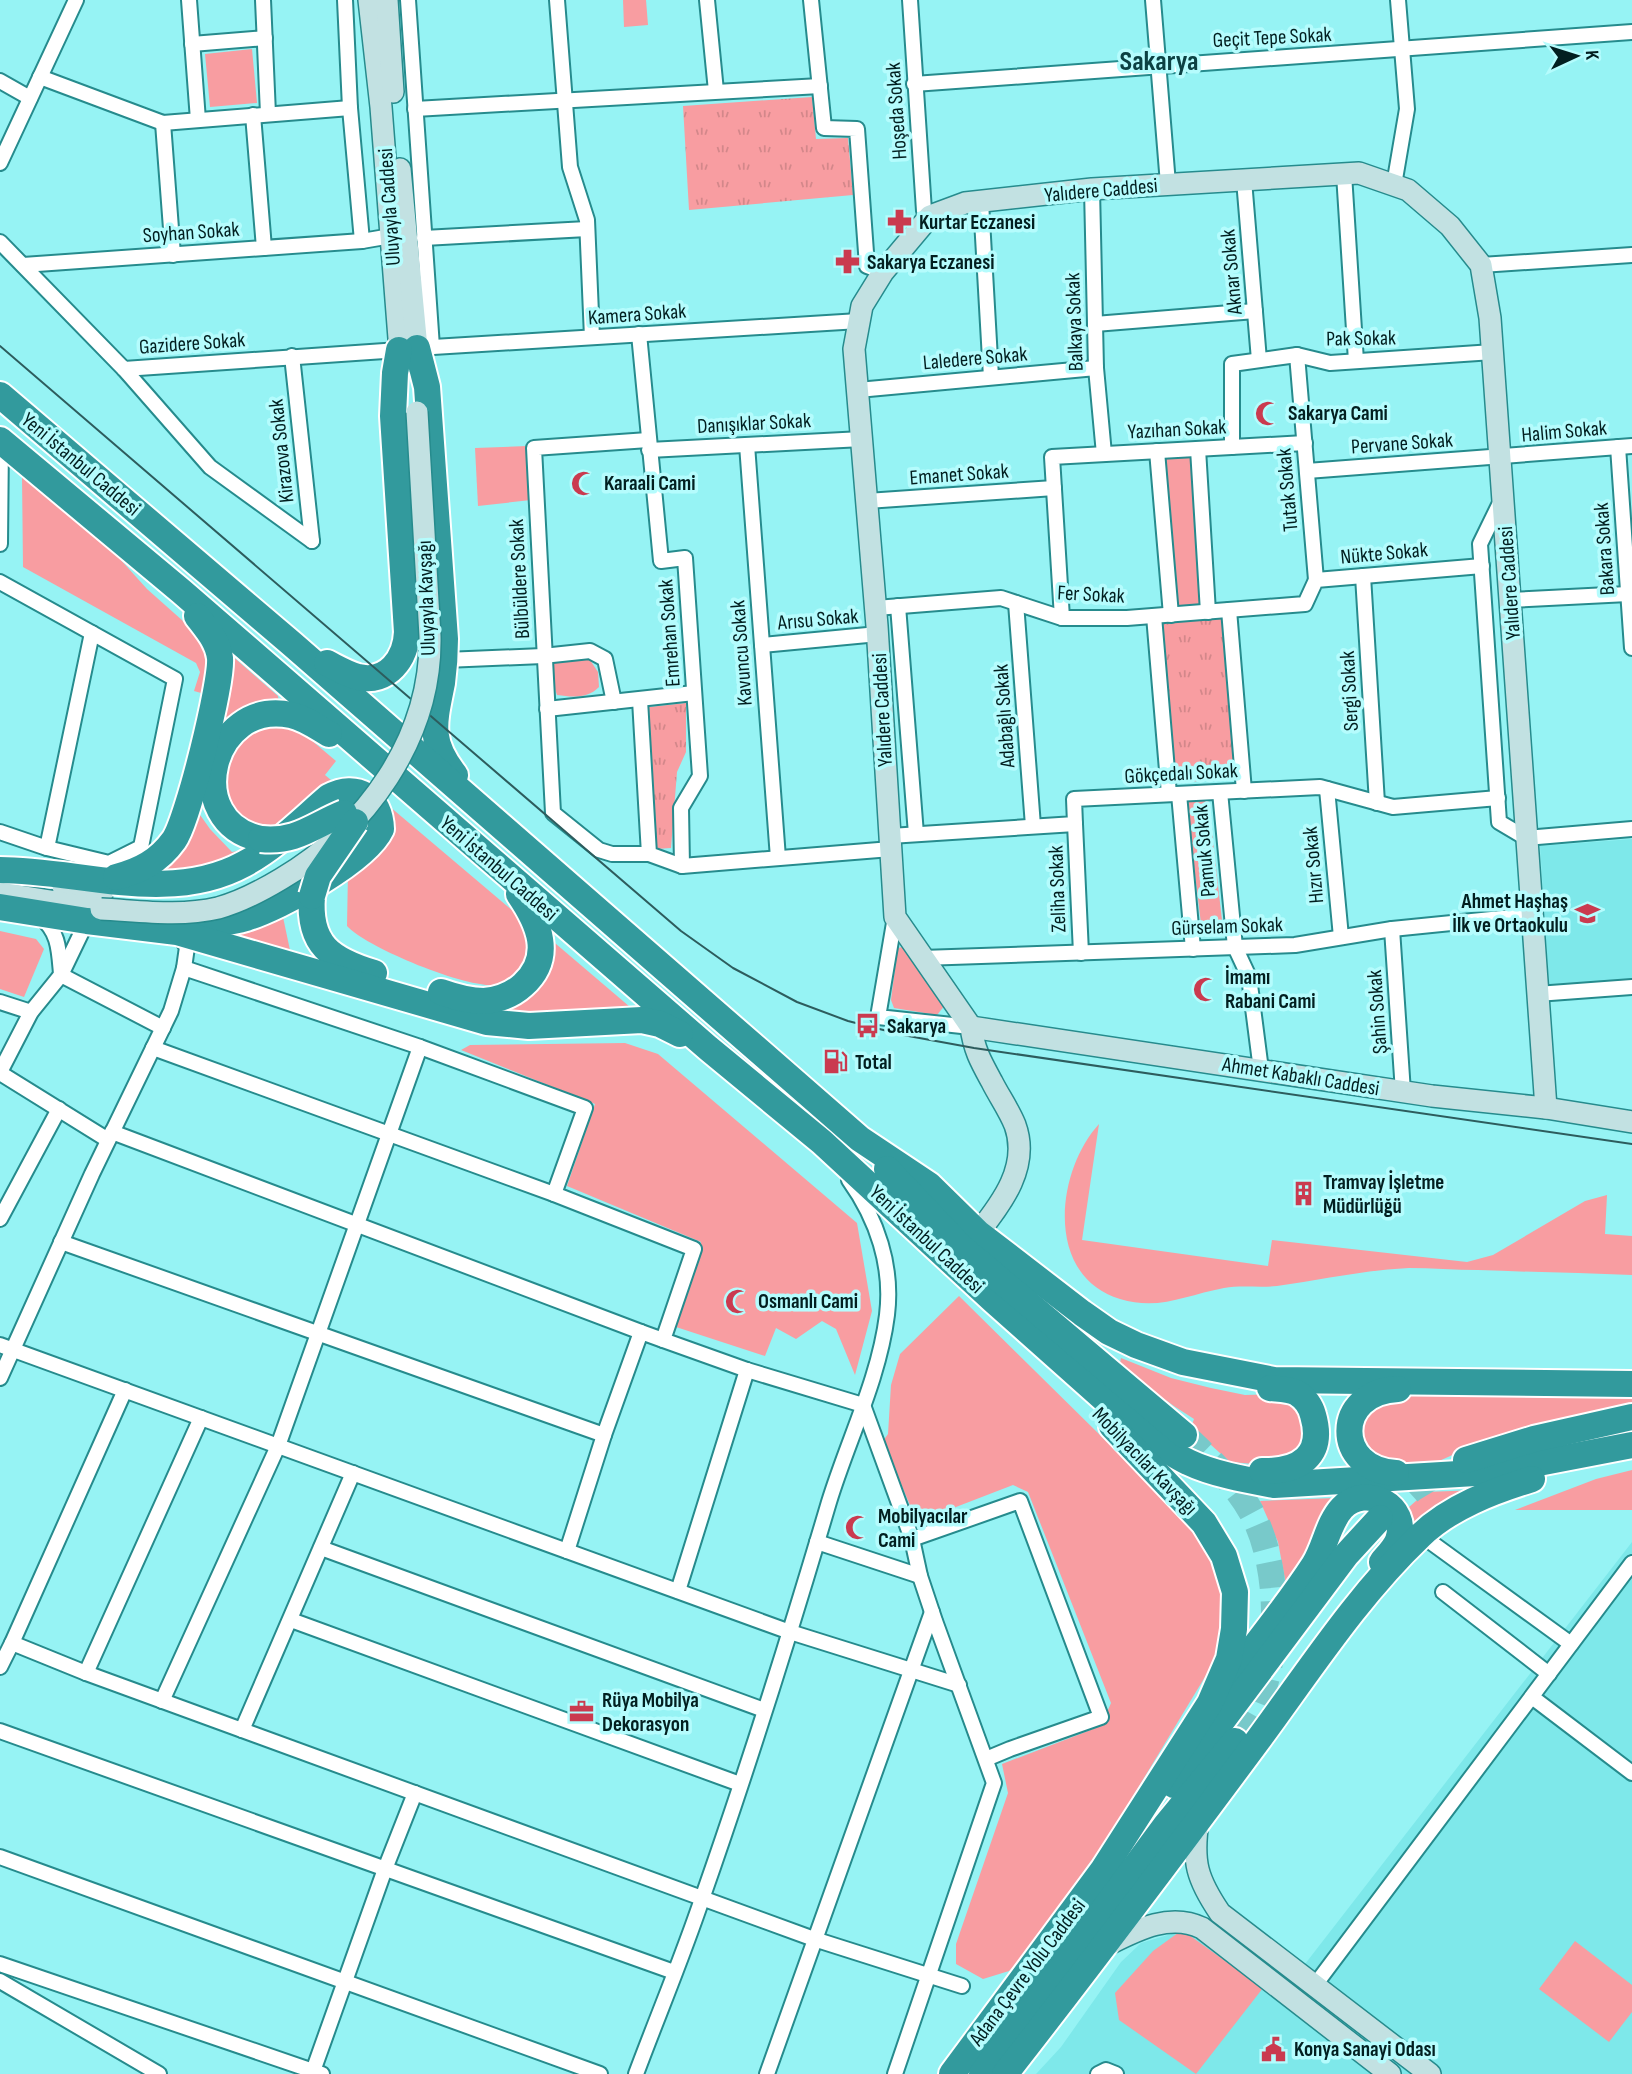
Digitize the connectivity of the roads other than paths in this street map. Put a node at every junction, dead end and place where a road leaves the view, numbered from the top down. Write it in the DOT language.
graph roads {
  1 [pos="76,0"];
  2 [pos="189,0"];
  3 [pos="263,0"];
  4 [pos="345,0"];
  5 [pos="369,0"];
  6 [pos="387,0"];
  7 [pos="408,0"];
  8 [pos="557,0"];
  9 [pos="708,0"];
  10 [pos="811,0"];
  11 [pos="910,0"];
  12 [pos="1153,0"];
  13 [pos="1398,0"];
  14 [pos="1632,32"];
  15 [pos="265,38"];
  16 [pos="192,44"];
  17 [pos="1402,50"];
  18 [pos="1158,65"];
  19 [pos="40,78"];
  20 [pos="0,81"];
  21 [pos="914,83"];
  22 [pos="820,86"];
  23 [pos="716,92"];
  24 [pos="30,99"];
  25 [pos="565,99"];
  26 [pos="350,108"];
  27 [pos="415,109"];
  28 [pos="260,115"];
  29 [pos="198,120"];
  30 [pos="163,123"];
  31 [pos="0,163"];
  32 [pos="1344,174"];
  33 [pos="1244,180"];
  34 [pos="1168,184"];
  35 [pos="1394,186"];
  36 [pos="1092,189"];
  37 [pos="982,202"];
  38 [pos="930,216"];
  39 [pos="587,229"];
  40 [pos="391,236"];
  41 [pos="424,238"];
  42 [pos="0,242"];
  43 [pos="362,242"];
  44 [pos="264,248"];
  45 [pos="173,255"];
  46 [pos="1632,255"];
  47 [pos="23,265"];
  48 [pos="1481,265"];
  49 [pos="883,272"];
  50 [pos="1255,311"];
  51 [pos="859,321"];
  52 [pos="1095,324"];
  53 [pos="639,334"];
  54 [pos="592,338"];
  55 [pos="416,348"];
  56 [pos="1493,352"];
  57 [pos="1297,355"];
  58 [pos="292,356"];
  59 [pos="1259,360"];
  60 [pos="1356,361"];
  61 [pos="1096,368"];
  62 [pos="124,369"];
  63 [pos="991,377"];
  64 [pos="858,390"];
  65 [pos="0,395"];
  66 [pos="410,413"];
  67 [pos="862,439"];
  68 [pos="0,441"];
  69 [pos="1305,443"];
  70 [pos="648,445"];
  71 [pos="747,445"];
  72 [pos="1232,447"];
  73 [pos="1625,447"];
  74 [pos="534,448"];
  75 [pos="1198,449"];
  76 [pos="1157,451"];
  77 [pos="1104,454"];
  78 [pos="1500,457"];
  79 [pos="1307,471"];
  80 [pos="1054,488"];
  81 [pos="1503,497"];
  82 [pos="867,501"];
  83 [pos="0,544"];
  84 [pos="1482,566"];
  85 [pos="1363,576"];
  86 [pos="1316,580"];
  87 [pos="0,582"];
  88 [pos="181,591"];
  89 [pos="1628,594"];
  90 [pos="1510,600"];
  91 [pos="1016,603"];
  92 [pos="1305,604"];
  93 [pos="898,606"];
  94 [pos="876,608"];
  95 [pos="1229,610"];
  96 [pos="1208,612"];
  97 [pos="1171,615"];
  98 [pos="1154,616"];
  99 [pos="1062,618"];
  100 [pos="92,633"];
  101 [pos="878,634"];
  102 [pos="292,644"];
  103 [pos="762,645"];
  104 [pos="1632,648"];
  105 [pos="403,654"];
  106 [pos="543,656"];
  107 [pos="444,660"];
  108 [pos="694,693"];
  109 [pos="640,700"];
  110 [pos="614,702"];
  111 [pos="547,709"];
  112 [pos="373,759"];
  113 [pos="1327,789"];
  114 [pos="1244,791"];
  115 [pos="1220,792"];
  116 [pos="1174,794"];
  117 [pos="1498,799"];
  118 [pos="1377,803"];
  119 [pos="477,804"];
  120 [pos="349,818"];
  121 [pos="1075,824"];
  122 [pos="1033,826"];
  123 [pos="1632,829"];
  124 [pos="0,832"];
  125 [pos="916,834"];
  126 [pos="1526,838"];
  127 [pos="890,842"];
  128 [pos="47,848"];
  129 [pos="649,854"];
  130 [pos="778,858"];
  131 [pos="682,866"];
  132 [pos="0,870"];
  133 [pos="502,870"];
  134 [pos="0,876"];
  135 [pos="0,893"];
  136 [pos="96,901"];
  137 [pos="0,906"];
  138 [pos="34,913"];
  139 [pos="1531,915"];
  140 [pos="895,917"];
  141 [pos="1392,929"];
  142 [pos="177,932"];
  143 [pos="1341,937"];
  144 [pos="1234,947"];
  145 [pos="1193,949"];
  146 [pos="1080,953"];
  147 [pos="922,958"];
  148 [pos="184,968"];
  149 [pos="61,975"];
  150 [pos="1632,987"];
  151 [pos="1537,994"];
  152 [pos="0,1002"];
  153 [pos="31,1012"];
  154 [pos="971,1027"];
  155 [pos="163,1028"];
  156 [pos="420,1047"];
  157 [pos="153,1048"];
  158 [pos="708,1048"];
  159 [pos="1261,1070"];
  160 [pos="0,1072"];
  161 [pos="1403,1092"];
  162 [pos="1546,1108"];
  163 [pos="58,1109"];
  164 [pos="1632,1122"];
  165 [pos="390,1135"];
  166 [pos="110,1136"];
  167 [pos="860,1139"];
  168 [pos="822,1142"];
  169 [pos="554,1194"];
  170 [pos="0,1219"];
  171 [pos="358,1224"];
  172 [pos="978,1233"];
  173 [pos="61,1242"];
  174 [pos="993,1300"];
  175 [pos="641,1332"];
  176 [pos="319,1333"];
  177 [pos="663,1340"];
  178 [pos="6,1347"];
  179 [pos="747,1370"];
  180 [pos="1213,1370"];
  181 [pos="0,1378"];
  182 [pos="1466,1381"];
  183 [pos="1632,1384"];
  184 [pos="125,1391"];
  185 [pos="863,1405"];
  186 [pos="1632,1417"];
  187 [pos="201,1418"];
  188 [pos="1184,1435"];
  189 [pos="604,1436"];
  190 [pos="278,1446"];
  191 [pos="1632,1446"];
  192 [pos="1458,1468"];
  193 [pos="1214,1471"];
  194 [pos="353,1473"];
  195 [pos="1380,1518"];
  196 [pos="1421,1535"];
  197 [pos="912,1539"];
  198 [pos="817,1542"];
  199 [pos="321,1548"];
  200 [pos="567,1550"];
  201 [pos="1632,1563"];
  202 [pos="920,1576"];
  203 [pos="678,1591"];
  204 [pos="1443,1592"];
  205 [pos="1366,1595"];
  206 [pos="932,1612"];
  207 [pos="291,1620"];
  208 [pos="790,1632"];
  209 [pos="12,1643"];
  210 [pos="1571,1644"];
  211 [pos="0,1667"];
  212 [pos="910,1670"];
  213 [pos="86,1673"];
  214 [pos="1549,1674"];
  215 [pos="959,1685"];
  216 [pos="1532,1697"];
  217 [pos="162,1700"];
  218 [pos="764,1710"];
  219 [pos="243,1730"];
  220 [pos="0,1731"];
  221 [pos="1235,1741"];
  222 [pos="1182,1744"];
  223 [pos="986,1759"];
  224 [pos="1632,1773"];
  225 [pos="740,1784"];
  226 [pos="415,1793"];
  227 [pos="1198,1821"];
  228 [pos="0,1857"];
  229 [pos="385,1868"];
  230 [pos="1103,1870"];
  231 [pos="703,1898"];
  232 [pos="814,1939"];
  233 [pos="1105,1946"];
  234 [pos="0,1964"];
  235 [pos="674,1972"];
  236 [pos="928,1975"];
  237 [pos="0,1981"];
  238 [pos="344,1982"];
  239 [pos="1315,1985"];
  240 [pos="961,1986"];
  241 [pos="316,2073"];
  242 [pos="159,2074"];
  243 [pos="600,2074"];
  244 [pos="636,2074"];
  245 [pos="767,2074"];
  246 [pos="895,2074"];
  247 [pos="952,2074"];
  248 [pos="982,2074"];
  249 [pos="1005,2074"];
  250 [pos="1098,2074"];
  251 [pos="1116,2074"];
  252 [pos="1390,2074"];
  253 [pos="1430,2074"];
  1 -- 19 [label="street"];
  2 -- 16 [label="street"];
  3 -- 15 [label="street"];
  4 -- 26 [label="street"];
  5 -- 40 [label="street, Uluyayla Caddesi"];
  6 -- 55 [label="street, Uluyayla Caddesi"];
  7 -- 27 [label="street"];
  8 -- 25 [label="street"];
  9 -- 23 [label="street"];
  10 -- 22 [label="street"];
  11 -- 21 [label="street, Hoşeda Sokak"];
  12 -- 18 [label="street"];
  13 -- 17 [label="street"];
  14 -- 17 [label="street, Geçit Tepe Sokak"];
  15 -- 16 [label="street"];
  15 -- 28 [label="street"];
  16 -- 29 [label="street"];
  17 -- 18 [label="street, Geçit Tepe Sokak"];
  17 -- 35 [label="street"];
  18 -- 21 [label="street, Geçit Tepe Sokak"];
  18 -- 34 [label="street"];
  19 -- 24 [label="street"];
  19 -- 30 [label="street"];
  20 -- 24 [label="street"];
  21 -- 38 [label="street, Hoşeda Sokak"];
  22 -- 23 [label="street"];
  22 -- 49 [label="street"];
  23 -- 25 [label="street"];
  24 -- 31 [label="street"];
  25 -- 27 [label="street"];
  25 -- 39 [label="street"];
  26 -- 28 [label="street"];
  26 -- 43 [label="street"];
  27 -- 41 [label="street"];
  28 -- 29 [label="street"];
  28 -- 44 [label="street"];
  29 -- 30 [label="street"];
  30 -- 45 [label="street"];
  32 -- 33 [label="street, Yalıdere Caddesi"];
  32 -- 35 [label="street, Yalıdere Caddesi"];
  32 -- 60 [label="street"];
  33 -- 34 [label="street, Yalıdere Caddesi"];
  33 -- 50 [label="street, Aknar Sokak"];
  34 -- 36 [label="street, Yalıdere Caddesi"];
  35 -- 48 [label="street, Yalıdere Caddesi"];
  36 -- 37 [label="street, Yalıdere Caddesi"];
  36 -- 52 [label="street, Balkaya Sokak"];
  37 -- 38 [label="street, Yalıdere Caddesi"];
  37 -- 63 [label="street"];
  38 -- 49 [label="street, Yalıdere Caddesi"];
  39 -- 41 [label="street"];
  39 -- 54 [label="street"];
  40 -- 43 [label="street, Soyhan Sokak"];
  40 -- 55 [label="street, Uluyayla Caddesi"];
  41 -- 55 [label="street"];
  42 -- 47 [label="street, Gazidere Sokak"];
  43 -- 44 [label="street, Soyhan Sokak"];
  44 -- 45 [label="street, Soyhan Sokak"];
  45 -- 47 [label="street, Soyhan Sokak"];
  46 -- 48 [label="street"];
  47 -- 62 [label="street, Gazidere Sokak"];
  48 -- 56 [label="street, Yalıdere Caddesi"];
  49 -- 51 [label="street, Yalıdere Caddesi"];
  50 -- 52 [label="street"];
  50 -- 59 [label="street, Aknar Sokak"];
  51 -- 53 [label="street, Kamera Sokak"];
  51 -- 64 [label="street, Yalıdere Caddesi"];
  52 -- 61 [label="street, Balkaya Sokak"];
  53 -- 54 [label="street, Kamera Sokak"];
  53 -- 70 [label="street, Emrehan Sokak"];
  54 -- 55 [label="street, Kamera Sokak"];
  55 -- 58 [label="street, Gazidere Sokak"];
  55 -- 66 [label="street, Uluyayla Caddesi"];
  55 -- 105 [label="highway"];
  55 -- 107 [label="highway"];
  56 -- 60 [label="street, Pak Sokak"];
  56 -- 78 [label="street, Yalıdere Caddesi"];
  57 -- 59 [label="street, Pak Sokak"];
  57 -- 60 [label="street, Pak Sokak"];
  57 -- 69 [label="street, Tutak Sokak"];
  58 -- 62 [label="street, Gazidere Sokak"];
  58 -- 62 [label="street, Kirazova Sokak"];
  59 -- 72 [label="street, Pak Sokak"];
  61 -- 63 [label="street, Laledere Sokak"];
  61 -- 77 [label="street, Balkaya Sokak"];
  63 -- 64 [label="street, Laledere Sokak"];
  64 -- 67 [label="street, Yalıdere Caddesi"];
  65 -- 102 [label="highway, Yeni İstanbul Caddesi"];
  66 -- 120 [label="street, Uluyayla Kavşağı"];
  67 -- 71 [label="street, Danışıklar Sokak"];
  67 -- 82 [label="street, Yalıdere Caddesi"];
  68 -- 83 [label="street"];
  68 -- 88 [label="highway, Yeni İstanbul Caddesi"];
  69 -- 72 [label="street, Yazıhan Sokak"];
  69 -- 79 [label="street, Tutak Sokak"];
  70 -- 71 [label="street, Danışıklar Sokak"];
  70 -- 74 [label="street, Danışıklar Sokak"];
  70 -- 108 [label="street, Emrehan Sokak"];
  71 -- 103 [label="street, Kavuncu Sokak"];
  72 -- 75 [label="street, Yazıhan Sokak"];
  73 -- 78 [label="street, Halim Sokak"];
  73 -- 89 [label="street, Bakara Sokak"];
  74 -- 106 [label="street, Bülbüldere Sokak"];
  75 -- 76 [label="street, Yazıhan Sokak"];
  75 -- 96 [label="street"];
  76 -- 77 [label="street, Yazıhan Sokak"];
  76 -- 97 [label="street"];
  77 -- 80 [label="street, Yazıhan Sokak"];
  78 -- 79 [label="street, Pervane Sokak"];
  78 -- 81 [label="street, Yalıdere Caddesi"];
  79 -- 86 [label="street, Tutak Sokak"];
  80 -- 82 [label="street, Emanet Sokak"];
  80 -- 99 [label="street"];
  81 -- 84 [label="street"];
  81 -- 90 [label="street, Yalıdere Caddesi"];
  82 -- 94 [label="street, Yalıdere Caddesi"];
  84 -- 85 [label="street, Nükte Sokak"];
  84 -- 117 [label="street"];
  85 -- 86 [label="street, Nükte Sokak"];
  85 -- 118 [label="street, Sergi Sokak"];
  86 -- 92 [label="street, Nükte Sokak"];
  87 -- 100 [label="street"];
  88 -- 112 [label="highway, Yeni İstanbul Caddesi"];
  88 -- 136 [label="highway"];
  89 -- 90 [label="street"];
  89 -- 104 [label="street, Bakara Sokak"];
  90 -- 126 [label="street, Yalıdere Caddesi"];
  91 -- 93 [label="street, Fer Sokak"];
  91 -- 99 [label="street, Fer Sokak"];
  91 -- 122 [label="street, Adabağlı Sokak"];
  92 -- 95 [label="street, Fer Sokak"];
  93 -- 94 [label="street, Fer Sokak"];
  93 -- 125 [label="street"];
  94 -- 101 [label="street, Yalıdere Caddesi"];
  95 -- 96 [label="street, Fer Sokak"];
  95 -- 114 [label="street"];
  96 -- 97 [label="street, Fer Sokak"];
  97 -- 98 [label="street, Fer Sokak"];
  98 -- 99 [label="street, Fer Sokak"];
  98 -- 116 [label="street"];
  100 -- 128 [label="street"];
  100 -- 128 [label="street"];
  101 -- 103 [label="street, Arısu Sokak"];
  101 -- 127 [label="street, Yalıdere Caddesi"];
  102 -- 105 [label="highway"];
  102 -- 119 [label="highway, Yeni İstanbul Caddesi"];
  103 -- 130 [label="street, Kavuncu Sokak"];
  105 -- 107 [label="highway"];
  106 -- 107 [label="street"];
  106 -- 110 [label="street"];
  106 -- 111 [label="street, Bülbüldere Sokak"];
  107 -- 119 [label="highway"];
  108 -- 109 [label="street"];
  108 -- 131 [label="street, Emrehan Sokak"];
  109 -- 110 [label="street"];
  109 -- 129 [label="street"];
  110 -- 111 [label="street"];
  111 -- 129 [label="street, Bülbüldere Sokak"];
  112 -- 120 [label="highway, bridge"];
  112 -- 133 [label="highway, Yeni İstanbul Caddesi"];
  113 -- 114 [label="street, Gökçedalı Sokak"];
  113 -- 118 [label="street, Gökçedalı Sokak"];
  113 -- 143 [label="street, Hızır Sokak"];
  114 -- 115 [label="street, Gökçedalı Sokak"];
  115 -- 116 [label="street, Gökçedalı Sokak"];
  115 -- 144 [label="street, Pamuk Sokak"];
  116 -- 121 [label="street, Gökçedalı Sokak"];
  116 -- 145 [label="street"];
  117 -- 118 [label="street, Gökçedalı Sokak"];
  117 -- 126 [label="street"];
  119 -- 167 [label="highway, Yeni İstanbul Caddesi"];
  120 -- 133 [label="highway, bridge"];
  120 -- 136 [label="street, Uluyayla Kavşağı"];
  121 -- 122 [label="street"];
  121 -- 146 [label="street, Zeliha Sokak"];
  122 -- 125 [label="street"];
  123 -- 126 [label="street"];
  124 -- 128 [label="street"];
  125 -- 127 [label="street"];
  126 -- 139 [label="street, Yalıdere Caddesi"];
  127 -- 130 [label="street"];
  127 -- 140 [label="street, Yalıdere Caddesi"];
  129 -- 131 [label="street, Bülbüldere Sokak"];
  130 -- 131 [label="street"];
  132 -- 136 [label="highway"];
  133 -- 158 [label="highway, Yeni İstanbul Caddesi"];
  134 -- 136 [label="street"];
  135 -- 136 [label="street"];
  136 -- 138 [label="highway"];
  136 -- 142 [label="highway"];
  136 -- 142 [label="highway"];
  136 -- 149 [label="street"];
  137 -- 138 [label="highway"];
  138 -- 149 [label="street"];
  139 -- 141 [label="street, Gürselam Sokak"];
  139 -- 151 [label="street, Yalıdere Caddesi"];
  140 -- 147 [label="street, Yalıdere Caddesi"];
  140 -- 154 [label="street"];
  141 -- 143 [label="street, Gürselam Sokak"];
  141 -- 161 [label="street, Şahin Sokak"];
  142 -- 148 [label="street"];
  142 -- 158 [label="highway"];
  143 -- 144 [label="street, Gürselam Sokak"];
  144 -- 145 [label="street, Gürselam Sokak"];
  144 -- 159 [label="street, Pamuk Sokak"];
  145 -- 146 [label="street, Gürselam Sokak"];
  146 -- 147 [label="street, Gürselam Sokak"];
  147 -- 154 [label="street, Yalıdere Caddesi"];
  148 -- 155 [label="street"];
  148 -- 156 [label="street"];
  149 -- 153 [label="street"];
  149 -- 155 [label="street"];
  150 -- 151 [label="street"];
  151 -- 162 [label="street, Yalıdere Caddesi"];
  152 -- 153 [label="street"];
  153 -- 160 [label="street"];
  154 -- 159 [label="street, Ahmet Kabaklı Caddesi"];
  154 -- 172 [label="street, Yalıdere Caddesi"];
  155 -- 157 [label="street"];
  156 -- 165 [label="street"];
  156 -- 169 [label="street"];
  157 -- 165 [label="street"];
  157 -- 166 [label="street"];
  158 -- 168 [label="highway, Yeni İstanbul Caddesi"];
  159 -- 161 [label="street, Ahmet Kabaklı Caddesi"];
  160 -- 163 [label="street"];
  161 -- 162 [label="street, Ahmet Kabaklı Caddesi"];
  162 -- 164 [label="street, Ahmet Kabaklı Caddesi"];
  163 -- 166 [label="street"];
  163 -- 170 [label="street"];
  165 -- 169 [label="street"];
  165 -- 171 [label="street"];
  166 -- 171 [label="street"];
  166 -- 173 [label="street"];
  167 -- 172 [label="highway"];
  167 -- 188 [label="highway, Mobilyacılar Kavşağı"];
  168 -- 174 [label="highway, Yeni İstanbul Caddesi"];
  168 -- 185 [label="street"];
  169 -- 177 [label="street"];
  171 -- 175 [label="street"];
  171 -- 176 [label="street"];
  172 -- 180 [label="highway"];
  173 -- 176 [label="street"];
  173 -- 178 [label="street"];
  174 -- 193 [label="highway, Mobilyacılar Kavşağı"];
  174 -- 222 [label="highway, Mobilyacılar Kavşağı"];
  175 -- 177 [label="street"];
  175 -- 189 [label="street"];
  176 -- 189 [label="street"];
  176 -- 190 [label="street"];
  177 -- 179 [label="street"];
  178 -- 181 [label="street"];
  178 -- 184 [label="street"];
  179 -- 185 [label="street"];
  179 -- 203 [label="street"];
  180 -- 182 [label="highway"];
  180 -- 193 [label="highway"];
  182 -- 183 [label="highway"];
  182 -- 192 [label="highway"];
  184 -- 187 [label="street"];
  184 -- 209 [label="street"];
  185 -- 197 [label="street"];
  185 -- 198 [label="street"];
  186 -- 192 [label="highway, Mobilyacılar Kavşağı"];
  187 -- 190 [label="street"];
  187 -- 213 [label="street"];
  189 -- 200 [label="street"];
  190 -- 194 [label="street"];
  190 -- 217 [label="street"];
  191 -- 192 [label="highway, Mobilyacılar Kavşağı"];
  191 -- 196 [label="highway, Mobilyacılar Kavşağı"];
  192 -- 193 [label="highway, Mobilyacılar Kavşağı"];
  194 -- 199 [label="street"];
  194 -- 200 [label="street"];
  195 -- 230 [label="highway"];
  196 -- 205 [label="highway, Mobilyacılar Kavşağı"];
  196 -- 210 [label="street"];
  197 -- 202 [label="street"];
  197 -- 223 [label="street"];
  198 -- 202 [label="street"];
  198 -- 208 [label="street"];
  199 -- 207 [label="street"];
  199 -- 218 [label="street"];
  200 -- 203 [label="street"];
  201 -- 210 [label="street"];
  202 -- 206 [label="street"];
  203 -- 208 [label="street"];
  204 -- 214 [label="street"];
  205 -- 222 [label="highway"];
  205 -- 227 [label="highway, Mobilyacılar Kavşağı"];
  206 -- 212 [label="street"];
  206 -- 215 [label="street"];
  207 -- 219 [label="street"];
  207 -- 225 [label="street"];
  208 -- 212 [label="street"];
  208 -- 218 [label="street"];
  209 -- 211 [label="street"];
  209 -- 213 [label="street"];
  210 -- 214 [label="street"];
  212 -- 215 [label="street"];
  212 -- 232 [label="street"];
  213 -- 217 [label="street"];
  214 -- 216 [label="street"];
  215 -- 223 [label="street"];
  216 -- 224 [label="street"];
  216 -- 239 [label="street"];
  217 -- 219 [label="street"];
  218 -- 225 [label="street"];
  219 -- 226 [label="street"];
  220 -- 229 [label="street"];
  221 -- 248 [label="highway"];
  222 -- 230 [label="highway, Mobilyacılar Kavşağı"];
  223 -- 236 [label="street"];
  225 -- 231 [label="street"];
  226 -- 229 [label="street"];
  226 -- 231 [label="street"];
  227 -- 233 [label="highway, Mobilyacılar Kavşağı"];
  227 -- 239 [label="street"];
  228 -- 238 [label="street"];
  229 -- 235 [label="street"];
  229 -- 238 [label="street"];
  230 -- 247 [label="highway, Adana Çevre Yolu Caddesi"];
  231 -- 232 [label="street"];
  231 -- 235 [label="street"];
  232 -- 236 [label="street"];
  232 -- 245 [label="street"];
  233 -- 249 [label="highway, Mobilyacılar Kavşağı"];
  233 -- 252 [label="street"];
  234 -- 241 [label="street"];
  235 -- 244 [label="street"];
  236 -- 240 [label="street"];
  236 -- 246 [label="street"];
  237 -- 242 [label="street"];
  238 -- 241 [label="street"];
  238 -- 243 [label="street"];
  239 -- 253 [label="street"];
  250 -- 251 [label="street"];
}
